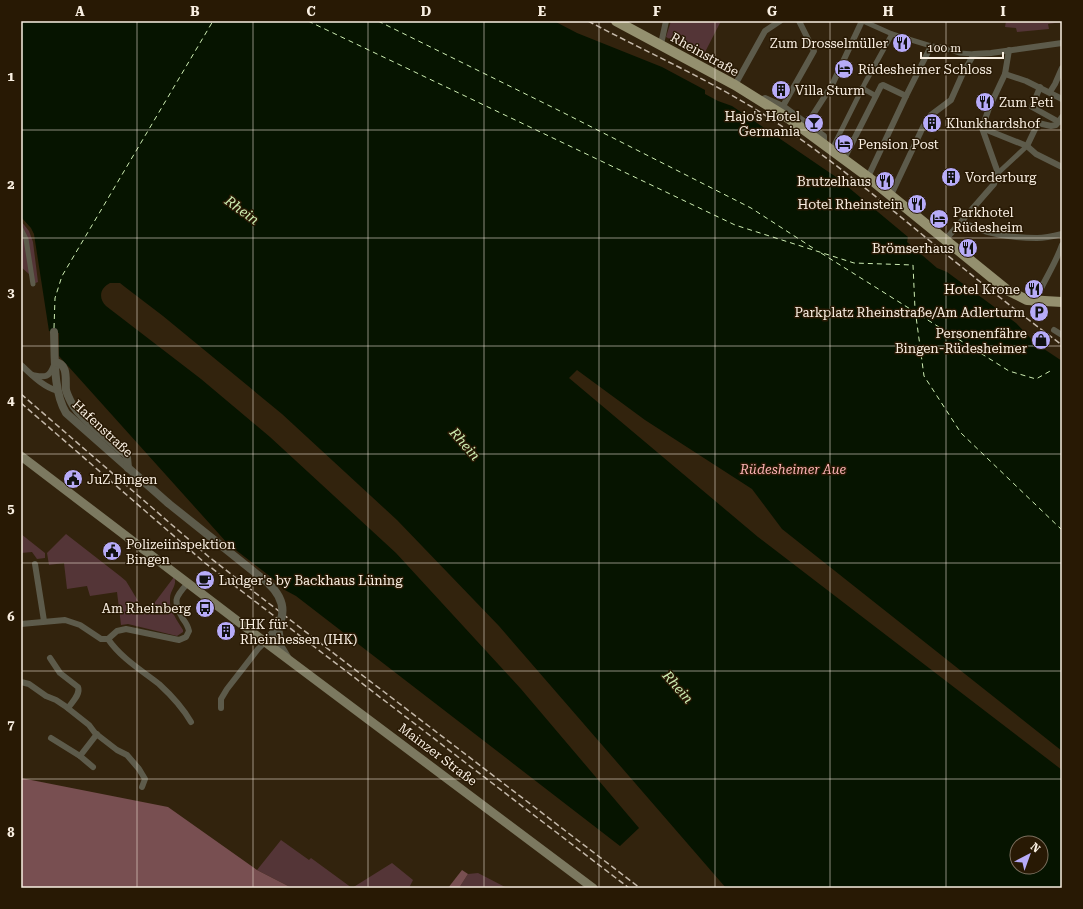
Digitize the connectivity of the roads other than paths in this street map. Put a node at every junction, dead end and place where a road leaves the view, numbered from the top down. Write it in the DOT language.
graph roads {
  1 [pos="616,21"];
  2 [pos="666,21"];
  3 [pos="780,21"];
  4 [pos="799,21"];
  5 [pos="863,21"];
  6 [pos="892,34"];
  7 [pos="1062,43"];
  8 [pos="661,44"];
  9 [pos="931,46"];
  10 [pos="1009,50"];
  11 [pos="974,54"];
  12 [pos="1062,68"];
  13 [pos="1005,74"];
  14 [pos="735,85"];
  15 [pos="1040,87"];
  16 [pos="862,88"];
  17 [pos="1050,92"];
  18 [pos="876,96"];
  19 [pos="906,96"];
  20 [pos="1062,99"];
  21 [pos="760,100"];
  22 [pos="783,106"];
  23 [pos="1060,120"];
  24 [pos="808,124"];
  25 [pos="982,128"];
  26 [pos="1027,146"];
  27 [pos="828,147"];
  28 [pos="844,159"];
  29 [pos="1062,167"];
  30 [pos="998,173"];
  31 [pos="868,177"];
  32 [pos="891,195"];
  33 [pos="962,222"];
  34 [pos="21,229"];
  35 [pos="1062,234"];
  36 [pos="946,239"];
  37 [pos="1062,245"];
  38 [pos="33,284"];
  39 [pos="1035,301"];
  40 [pos="1062,302"];
  41 [pos="1054,330"];
  42 [pos="54,332"];
  43 [pos="1062,336"];
  44 [pos="55,362"];
  45 [pos="21,365"];
  46 [pos="32,375"];
  47 [pos="58,390"];
  48 [pos="21,456"];
  49 [pos="128,468"];
  50 [pos="35,564"];
  51 [pos="188,582"];
  52 [pos="44,622"];
  53 [pos="21,624"];
  54 [pos="278,627"];
  55 [pos="108,639"];
  56 [pos="265,642"];
  57 [pos="287,657"];
  58 [pos="50,658"];
  59 [pos="21,682"];
  60 [pos="68,708"];
  61 [pos="221,708"];
  62 [pos="192,722"];
  63 [pos="97,734"];
  64 [pos="51,738"];
  65 [pos="80,756"];
  66 [pos="93,767"];
  67 [pos="142,787"];
  68 [pos="593,888"];
  1 -- 8 [label="main road, Rheinstraße"];
  2 -- 8 [label="street"];
  3 -- 14 [label="street"];
  4 -- 22 [label="street"];
  5 -- 6 [label="street"];
  5 -- 24 [label="street"];
  6 -- 9 [label="street"];
  6 -- 16 [label="street"];
  7 -- 10 [label="street"];
  8 -- 14 [label="main road, Rheinstraße"];
  9 -- 11 [label="street"];
  9 -- 19 [label="street"];
  10 -- 11 [label="street"];
  10 -- 13 [label="street"];
  11 -- 32 [label="street"];
  12 -- 17 [label="street"];
  13 -- 15 [label="street"];
  13 -- 25 [label="street"];
  14 -- 21 [label="main road, Rheinstraße"];
  15 -- 17 [label="street"];
  15 -- 23 [label="street"];
  16 -- 18 [label="street"];
  16 -- 27 [label="street"];
  17 -- 20 [label="street"];
  18 -- 19 [label="street"];
  18 -- 28 [label="street"];
  19 -- 31 [label="street"];
  21 -- 22 [label="street, Rheinstraße"];
  21 -- 27 [label="main road, Rheinstraße"];
  22 -- 24 [label="street, Rheinstraße"];
  23 -- 26 [label="street"];
  24 -- 27 [label="street, Rheinstraße"];
  25 -- 26 [label="street"];
  25 -- 30 [label="street"];
  26 -- 29 [label="street"];
  26 -- 30 [label="street"];
  27 -- 28 [label="main road, Rheinstraße"];
  28 -- 31 [label="main road, Rheinstraße"];
  30 -- 33 [label="street"];
  31 -- 32 [label="main road, Rheinstraße"];
  32 -- 36 [label="main road, Rheinstraße"];
  33 -- 35 [label="street"];
  33 -- 36 [label="street"];
  34 -- 38 [label="street"];
  36 -- 39 [label="main road, Rheinstraße"];
  37 -- 39 [label="street"];
  39 -- 40 [label="main road, Rheinstraße"];
  41 -- 43 [label="street"];
  42 -- 44 [label="street, Hafenstraße"];
  44 -- 46 [label="street"];
  44 -- 47 [label="street, Hafenstraße"];
  44 -- 49 [label="street"];
  45 -- 46 [label="street"];
  46 -- 47 [label="street"];
  47 -- 49 [label="street, Hafenstraße"];
  48 -- 51 [label="main road, Mainzer Straße"];
  49 -- 54 [label="street, Hafenstraße, bridge"];
  50 -- 52 [label="street"];
  51 -- 55 [label="street"];
  51 -- 56 [label="main road, Mainzer Straße"];
  52 -- 53 [label="street"];
  52 -- 55 [label="street"];
  54 -- 56 [label="street, Hafenstraße"];
  54 -- 57 [label="street, Hafenstraße"];
  55 -- 62 [label="street"];
  56 -- 57 [label="main road, Mainzer Straße"];
  56 -- 61 [label="street"];
  57 -- 68 [label="main road, Mainzer Straße"];
  58 -- 60 [label="street"];
  59 -- 60 [label="street"];
  60 -- 63 [label="street"];
  63 -- 65 [label="street"];
  63 -- 67 [label="street"];
  64 -- 65 [label="street"];
  65 -- 66 [label="street"];
}
